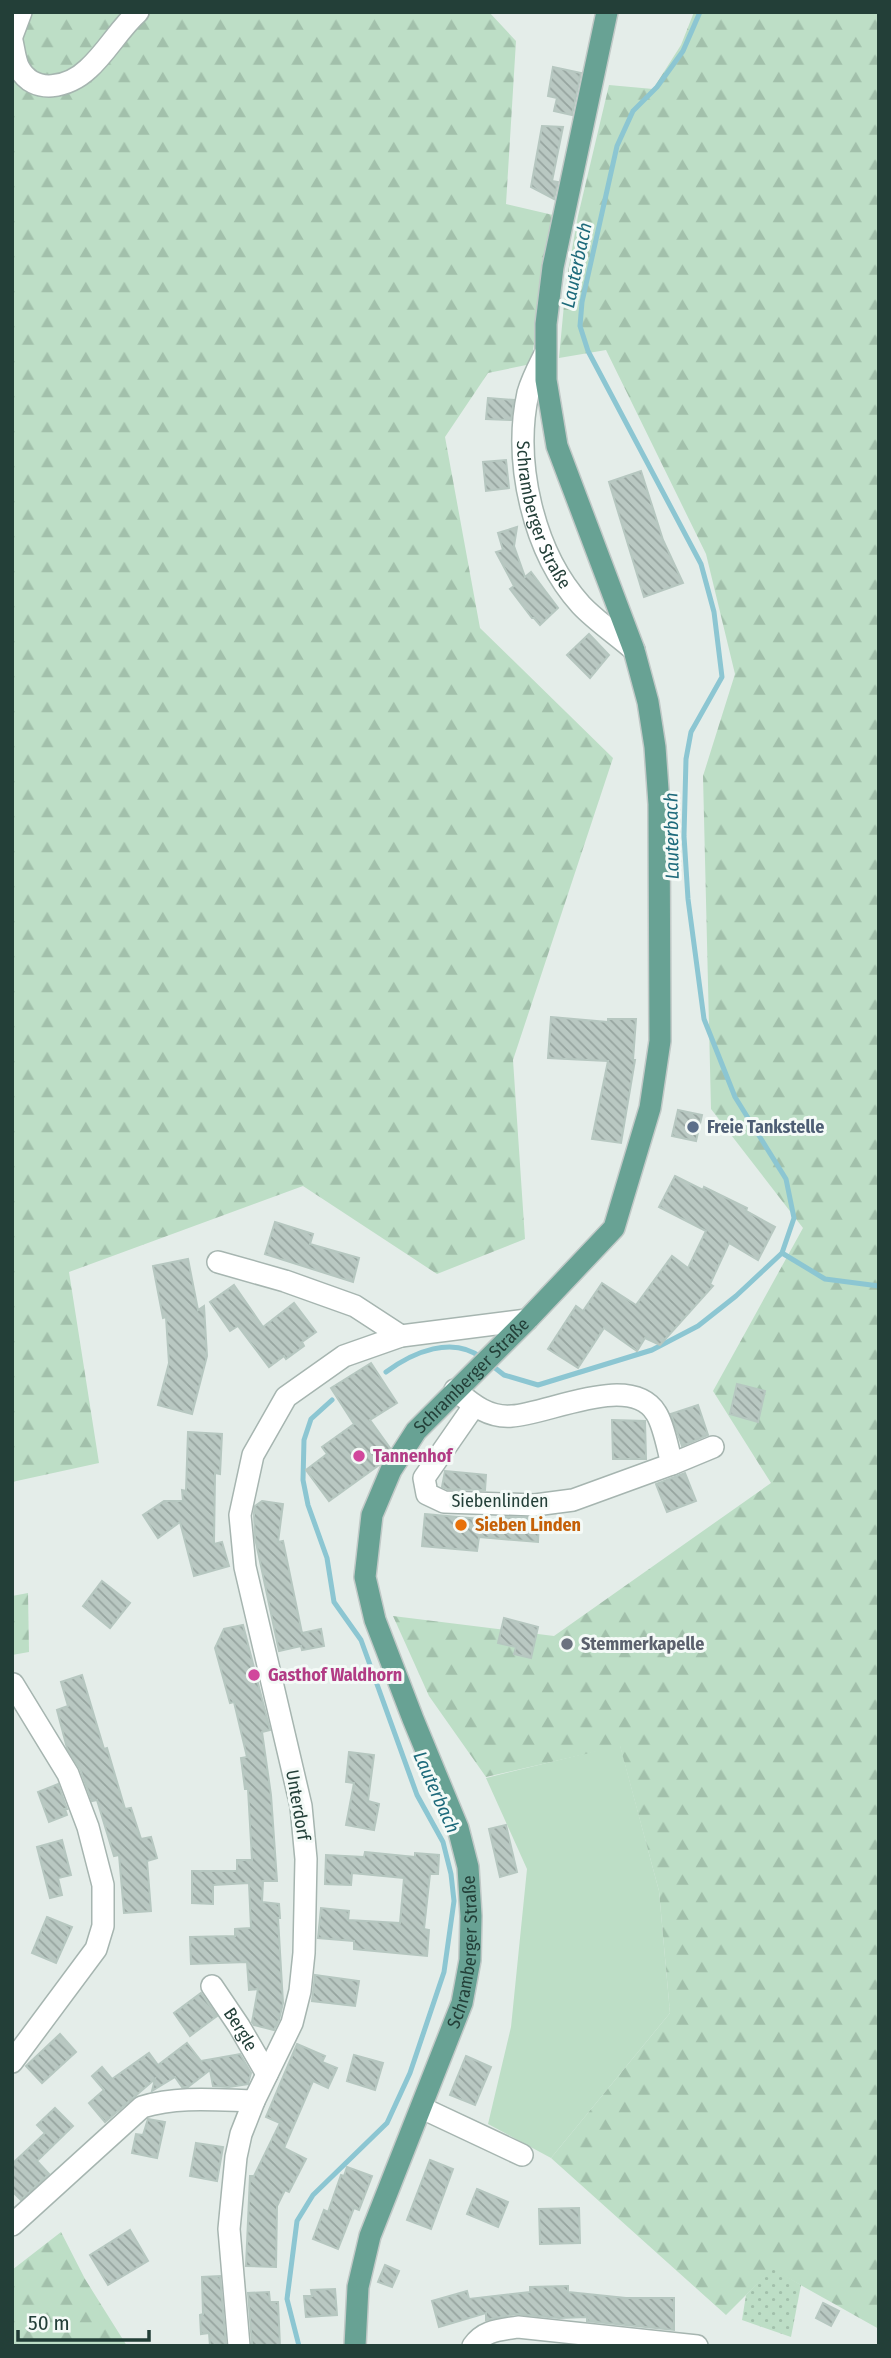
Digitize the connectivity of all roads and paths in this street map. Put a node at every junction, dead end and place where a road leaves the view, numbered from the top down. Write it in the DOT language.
graph roads {
  1 [pos="21,12"];
  2 [pos="138,12"];
  3 [pos="607,12"];
  4 [pos="12,39"];
  5 [pos="545,354"];
  6 [pos="634,650"];
  7 [pos="218,1262"];
  8 [pos="527,1320"];
  9 [pos="401,1336"];
  10 [pos="455,1390"];
  11 [pos="474,1406"];
  12 [pos="713,1447"];
  13 [pos="672,1464"];
  14 [pos="13,1684"];
  15 [pos="212,1986"];
  16 [pos="12,2062"];
  17 [pos="267,2074"];
  18 [pos="254,2101"];
  19 [pos="422,2108"];
  20 [pos="522,2155"];
  21 [pos="12,2225"];
  22 [pos="239,2346"];
  23 [pos="355,2346"];
  24 [pos="473,2346"];
  25 [pos="697,2346"];
  1 -- 4 [label="street"];
  2 -- 4 [label="street"];
  3 -- 5 [label="main road, Schramberger Straße"];
  5 -- 6 [label="main road, Schramberger Straße"];
  5 -- 6 [label="street, Schramberger Straße"];
  6 -- 8 [label="main road, Schramberger Straße"];
  7 -- 9 [label="street"];
  8 -- 9 [label="street, Unterdorf"];
  8 -- 10 [label="main road, Schramberger Straße"];
  9 -- 17 [label="street, Unterdorf"];
  10 -- 11 [label="street"];
  10 -- 19 [label="main road, Schramberger Straße"];
  11 -- 13 [label="street"];
  11 -- 13 [label="street, Siebenlinden"];
  12 -- 13 [label="street, Siebenlinden"];
  14 -- 16 [label="street"];
  15 -- 17 [label="street, Bergle"];
  17 -- 18 [label="street, Unterdorf"];
  18 -- 21 [label="street"];
  18 -- 22 [label="street, Unterdorf"];
  19 -- 20 [label="street"];
  19 -- 23 [label="main road, Schramberger Straße"];
  24 -- 25 [label="street"];
}
